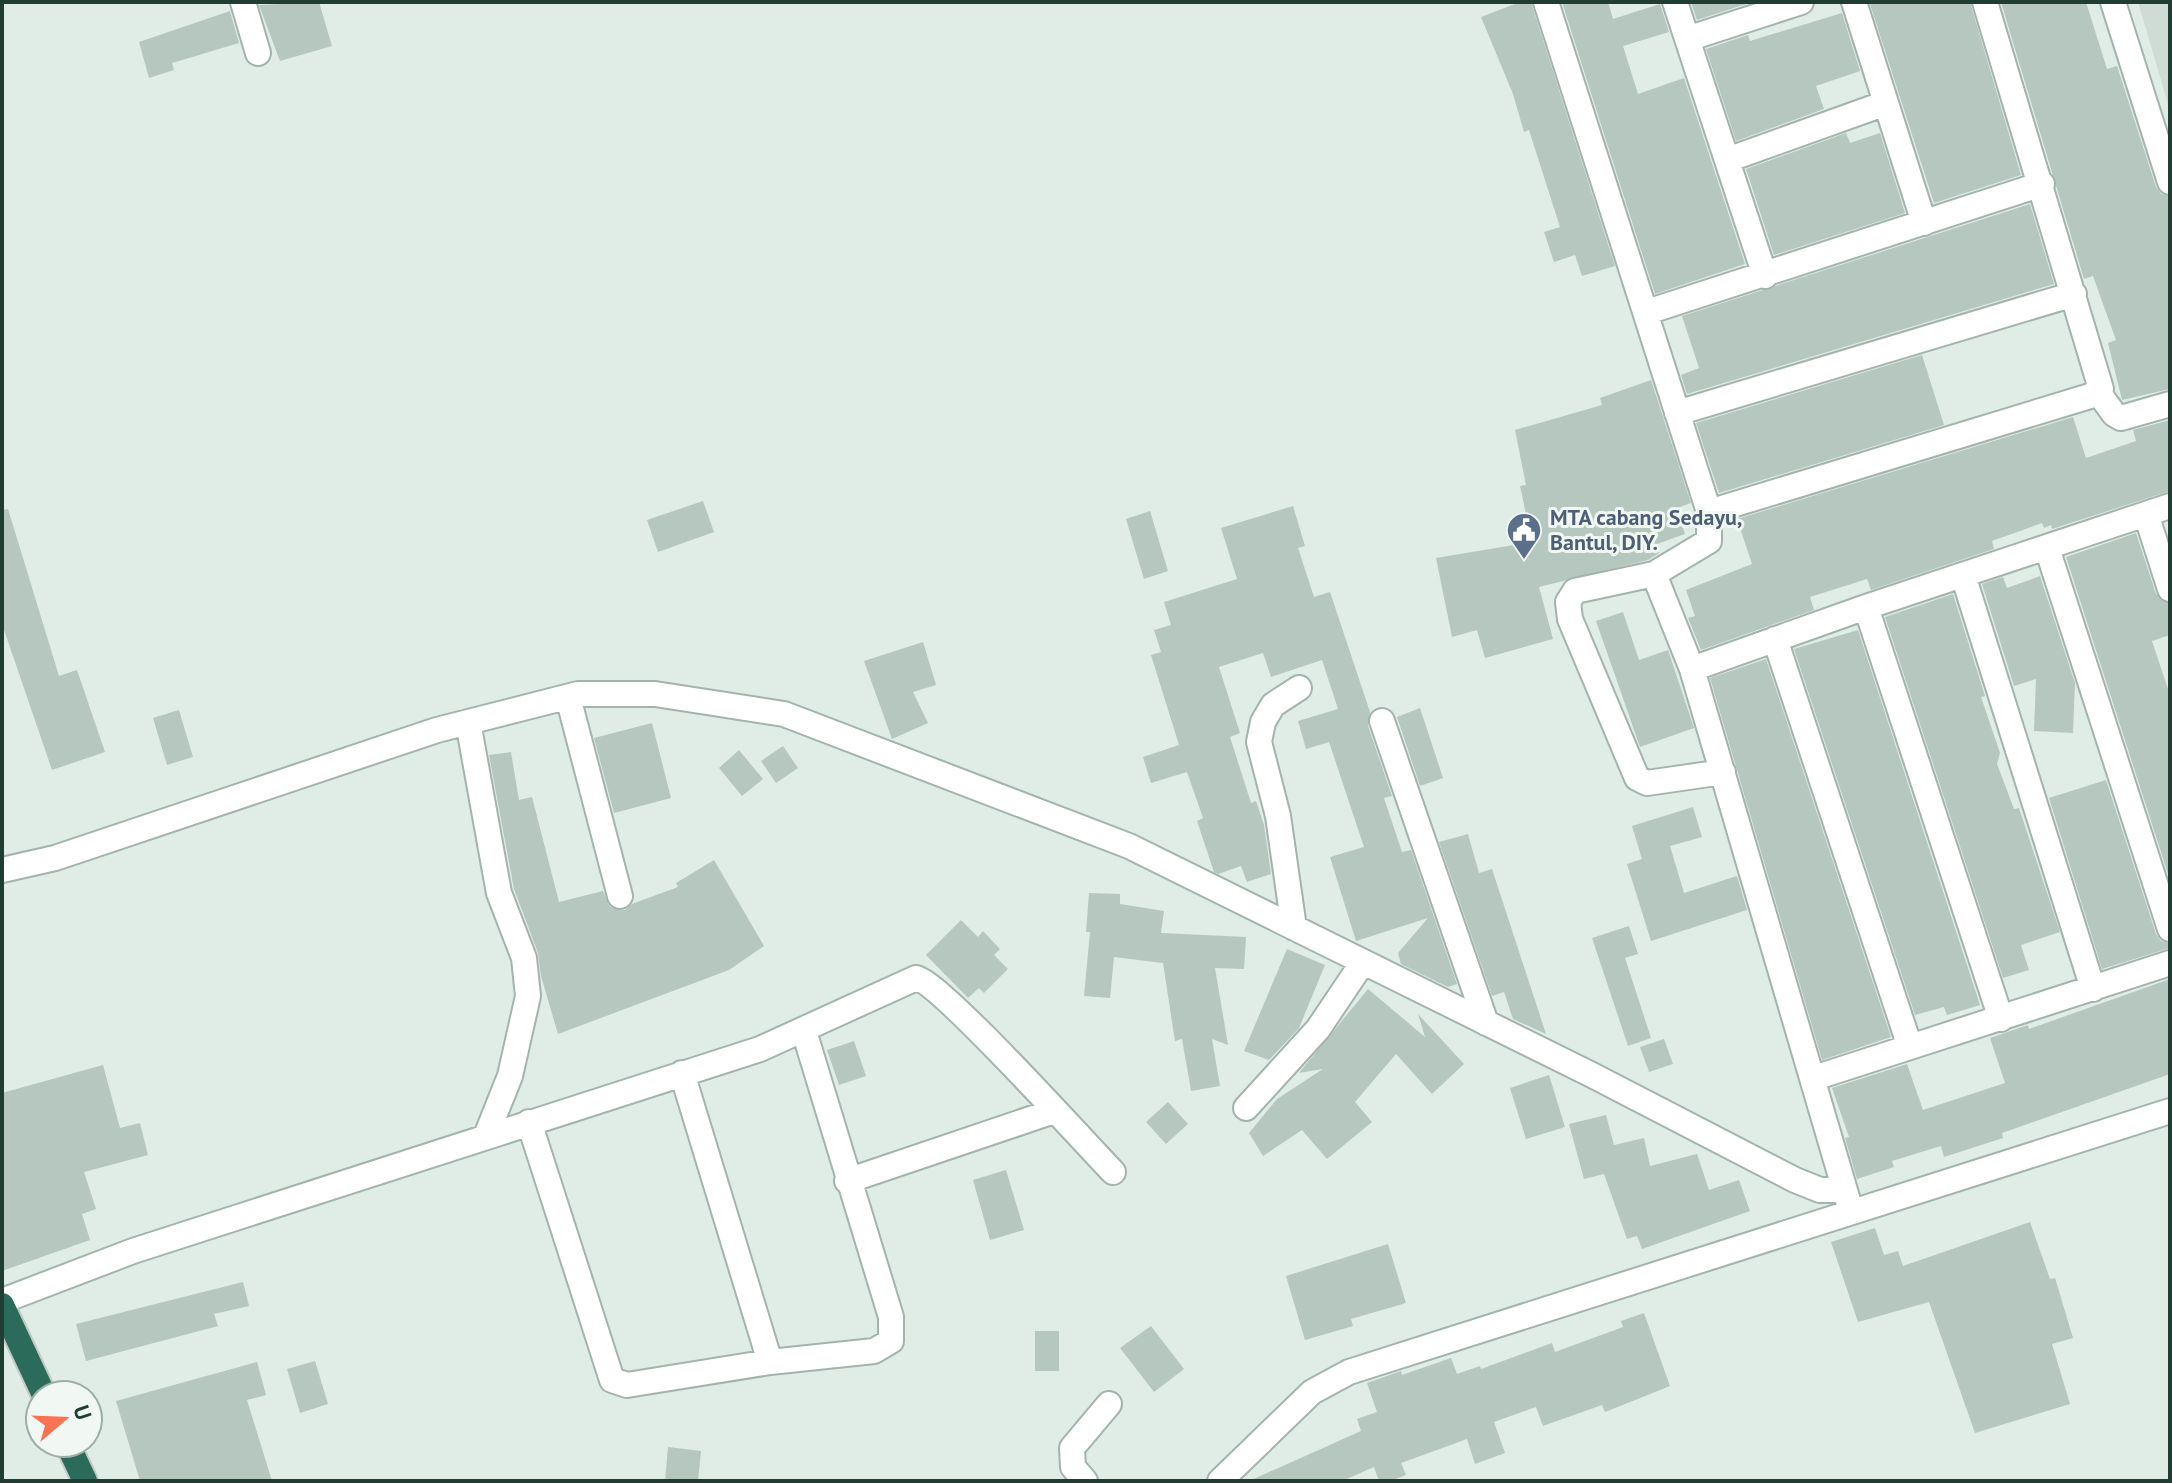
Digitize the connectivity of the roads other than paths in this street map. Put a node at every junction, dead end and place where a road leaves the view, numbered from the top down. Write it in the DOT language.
graph roads {
  1 [pos="243,2"];
  2 [pos="1546,2"];
  3 [pos="1675,2"];
  4 [pos="1801,2"];
  5 [pos="1854,2"];
  6 [pos="1985,2"];
  7 [pos="2113,2"];
  8 [pos="1687,39"];
  9 [pos="258,53"];
  10 [pos="1886,103"];
  11 [pos="1727,160"];
  12 [pos="2170,182"];
  13 [pos="2042,184"];
  14 [pos="1924,223"];
  15 [pos="1765,276"];
  16 [pos="2074,294"];
  17 [pos="1647,312"];
  18 [pos="2098,392"];
  19 [pos="2170,404"];
  20 [pos="1677,413"];
  21 [pos="2170,506"];
  22 [pos="1709,512"];
  23 [pos="2146,514"];
  24 [pos="2047,548"];
  25 [pos="1654,574"];
  26 [pos="1963,575"];
  27 [pos="2170,589"];
  28 [pos="1866,607"];
  29 [pos="1775,639"];
  30 [pos="1692,669"];
  31 [pos="1299,688"];
  32 [pos="568,697"];
  33 [pos="1382,721"];
  34 [pos="468,722"];
  35 [pos="1723,772"];
  36 [pos="2,870"];
  37 [pos="620,896"];
  38 [pos="1294,928"];
  39 [pos="2170,929"];
  40 [pos="1363,962"];
  41 [pos="2170,963"];
  42 [pos="2093,989"];
  43 [pos="2001,1019"];
  44 [pos="1486,1023"];
  45 [pos="804,1031"];
  46 [pos="1910,1047"];
  47 [pos="682,1073"];
  48 [pos="1814,1078"];
  49 [pos="1246,1108"];
  50 [pos="1054,1111"];
  51 [pos="2170,1111"];
  52 [pos="529,1122"];
  53 [pos="486,1136"];
  54 [pos="1113,1172"];
  55 [pos="847,1181"];
  56 [pos="1847,1201"];
  57 [pos="2,1303"];
  58 [pos="770,1362"];
  59 [pos="37,1379"];
  60 [pos="1109,1404"];
  61 [pos="75,1459"];
  62 [pos="85,1481"];
  63 [pos="1085,1481"];
  64 [pos="1220,1481"];
  1 -- 9 [label="street"];
  2 -- 17 [label="street"];
  3 -- 8 [label="street"];
  4 -- 8 [label="street"];
  5 -- 10 [label="street"];
  6 -- 13 [label="street"];
  7 -- 12 [label="street"];
  8 -- 11 [label="street"];
  10 -- 11 [label="street"];
  10 -- 14 [label="street"];
  11 -- 15 [label="street"];
  13 -- 14 [label="street"];
  13 -- 16 [label="street"];
  14 -- 15 [label="street"];
  15 -- 17 [label="street"];
  16 -- 18 [label="street"];
  16 -- 20 [label="street"];
  17 -- 20 [label="street"];
  18 -- 19 [label="street"];
  18 -- 22 [label="street"];
  20 -- 22 [label="street"];
  21 -- 23 [label="street"];
  22 -- 25 [label="street"];
  23 -- 24 [label="street"];
  23 -- 27 [label="street"];
  24 -- 26 [label="street"];
  24 -- 39 [label="street"];
  25 -- 30 [label="street"];
  25 -- 35 [label="street"];
  26 -- 28 [label="street"];
  26 -- 42 [label="street"];
  28 -- 29 [label="street"];
  28 -- 43 [label="street"];
  29 -- 30 [label="street"];
  29 -- 46 [label="street"];
  30 -- 35 [label="street"];
  31 -- 38 [label="street"];
  32 -- 34 [label="street"];
  32 -- 37 [label="street"];
  32 -- 38 [label="street"];
  33 -- 44 [label="street"];
  34 -- 36 [label="street"];
  34 -- 53 [label="street"];
  35 -- 48 [label="street"];
  38 -- 40 [label="street"];
  40 -- 44 [label="street"];
  40 -- 49 [label="street"];
  41 -- 42 [label="street"];
  42 -- 43 [label="street"];
  43 -- 46 [label="street"];
  44 -- 56 [label="street"];
  45 -- 47 [label="street"];
  45 -- 50 [label="street"];
  45 -- 55 [label="street"];
  46 -- 48 [label="street"];
  47 -- 52 [label="street"];
  47 -- 58 [label="street"];
  48 -- 56 [label="street"];
  50 -- 54 [label="street"];
  50 -- 55 [label="street"];
  51 -- 56 [label="street"];
  52 -- 53 [label="street"];
  52 -- 58 [label="street"];
  53 -- 57 [label="street"];
  55 -- 58 [label="street"];
  56 -- 64 [label="street"];
  57 -- 59 [label="highway"];
  60 -- 63 [label="street"];
  61 -- 62 [label="highway"];
}
